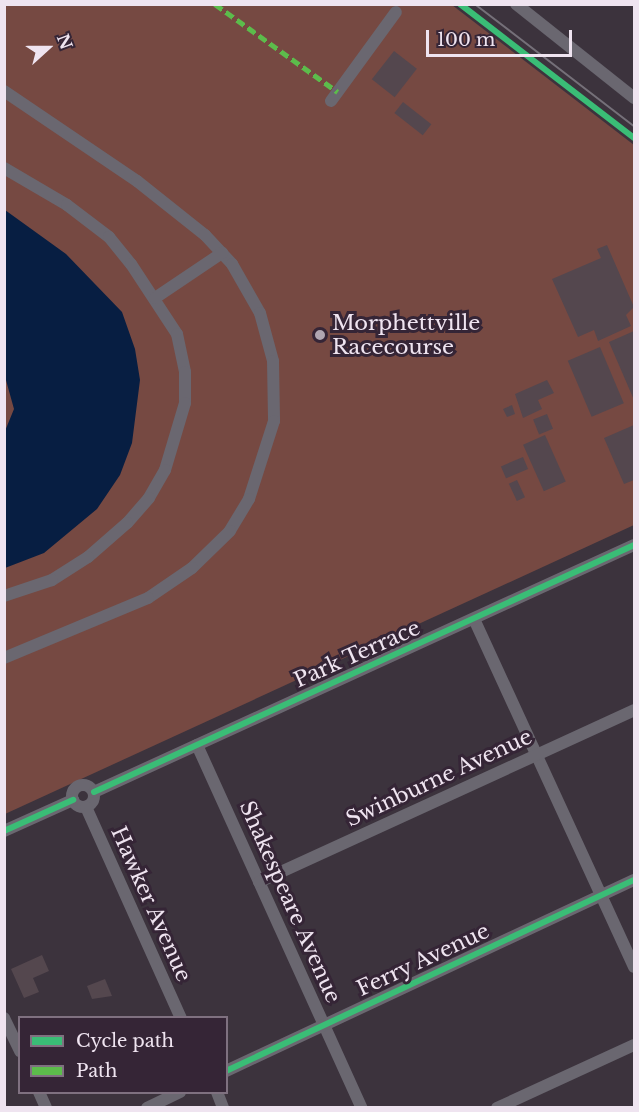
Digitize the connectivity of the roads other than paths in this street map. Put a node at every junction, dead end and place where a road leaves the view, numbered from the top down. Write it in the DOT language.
graph roads {
  1 [pos="515,6"];
  2 [pos="396,12"];
  3 [pos="4,91"];
  4 [pos="634,98"];
  5 [pos="331,101"];
  6 [pos="4,168"];
  7 [pos="222,253"];
  8 [pos="155,298"];
  9 [pos="634,545"];
  10 [pos="4,596"];
  11 [pos="474,619"];
  12 [pos="4,658"];
  13 [pos="634,710"];
  14 [pos="197,745"];
  15 [pos="537,754"];
  16 [pos="94,792"];
  17 [pos="73,800"];
  18 [pos="86,807"];
  19 [pos="4,831"];
  20 [pos="634,880"];
  21 [pos="259,882"];
  22 [pos="601,895"];
  23 [pos="634,967"];
  24 [pos="182,1016"];
  25 [pos="4,1018"];
  26 [pos="324,1025"];
  27 [pos="634,1045"];
  28 [pos="18,1047"];
  29 [pos="228,1070"];
  30 [pos="176,1094"];
  31 [pos="147,1107"];
  32 [pos="362,1107"];
  33 [pos="497,1107"];
  1 -- 4 [label="street"];
  2 -- 5 [label="street"];
  3 -- 7 [label="street"];
  6 -- 8 [label="street"];
  7 -- 8 [label="street"];
  7 -- 12 [label="street"];
  8 -- 10 [label="street"];
  9 -- 11 [label="street, Park Terrace"];
  11 -- 14 [label="street, Park Terrace"];
  11 -- 15 [label="street"];
  13 -- 15 [label="street, Swinburne Avenue"];
  14 -- 16 [label="street, Park Terrace"];
  14 -- 21 [label="street, Shakespeare Avenue"];
  15 -- 21 [label="street, Swinburne Avenue"];
  15 -- 22 [label="street"];
  16 -- 17 [label="street"];
  16 -- 18 [label="street"];
  17 -- 18 [label="street"];
  17 -- 19 [label="street"];
  18 -- 24 [label="street, Hawker Avenue"];
  20 -- 22 [label="street, Ferry Avenue"];
  21 -- 26 [label="street, Shakespeare Avenue"];
  22 -- 23 [label="street"];
  22 -- 26 [label="street, Ferry Avenue"];
  25 -- 28 [label="street"];
  26 -- 29 [label="street, Ferry Avenue"];
  26 -- 32 [label="street, Shakespeare Avenue"];
  27 -- 33 [label="street"];
  30 -- 31 [label="street"];
}
